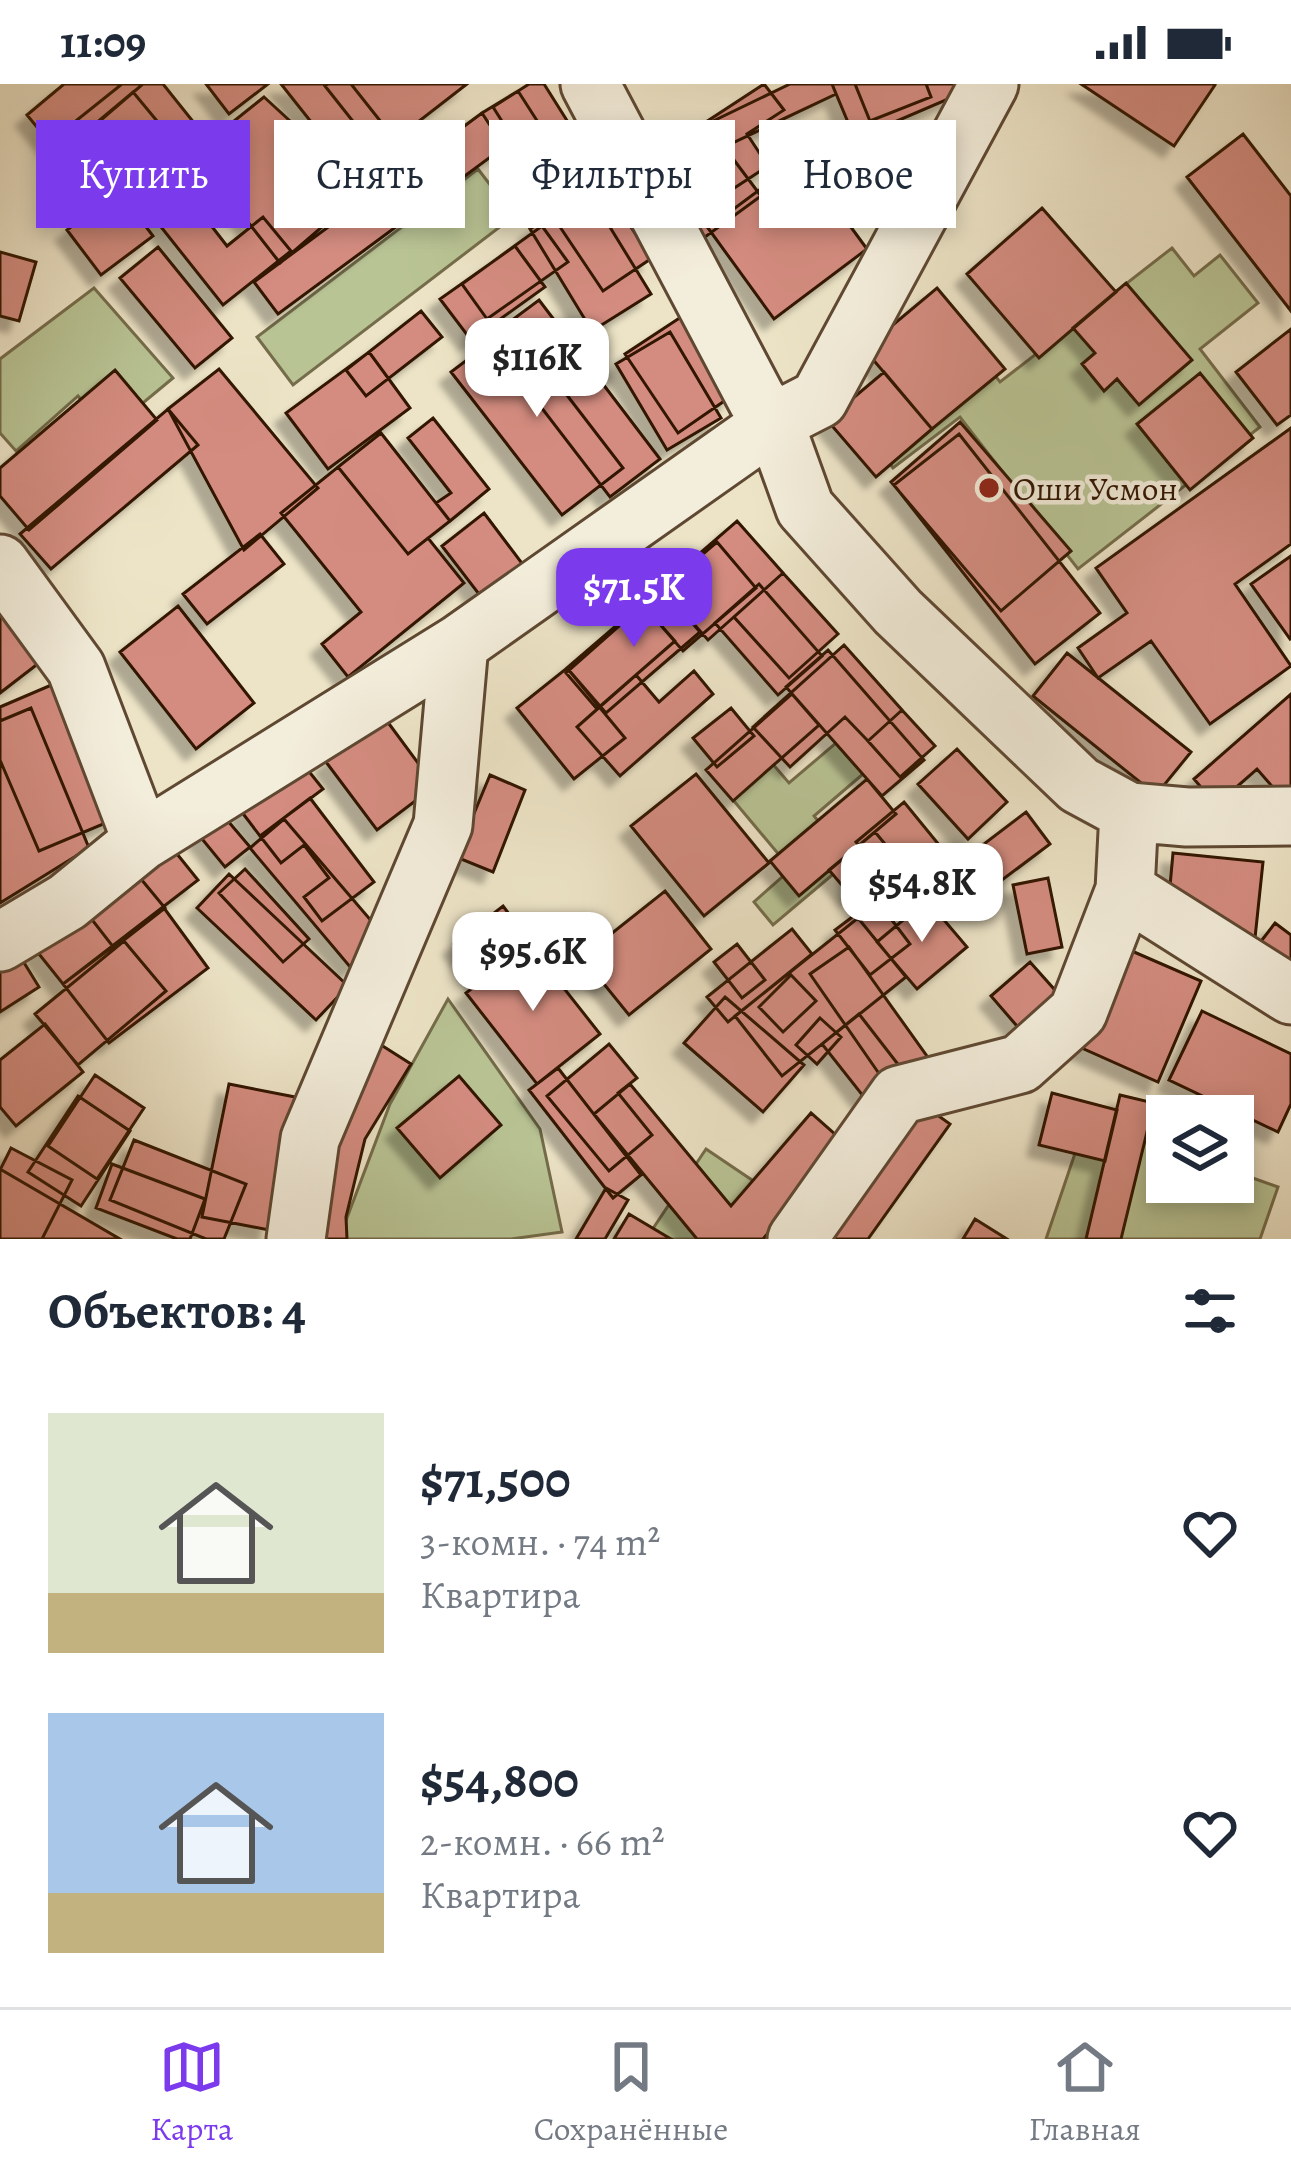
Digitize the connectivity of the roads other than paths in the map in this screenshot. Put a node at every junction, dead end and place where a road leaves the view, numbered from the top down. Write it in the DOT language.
graph roads {
  1 [pos="590,84"];
  2 [pos="989,84"];
  3 [pos="774,422"];
  4 [pos="0,564"];
  5 [pos="460,644"];
  6 [pos="1129,812"];
  7 [pos="1291,816"];
  8 [pos="142,841"];
  9 [pos="1125,890"];
  10 [pos="0,942"];
  11 [pos="1291,995"];
  12 [pos="296,1239"];
  13 [pos="797,1239"];
  1 -- 3 [label="street"];
  2 -- 3 [label="street"];
  3 -- 5 [label="street"];
  3 -- 6 [label="street"];
  4 -- 8 [label="street"];
  5 -- 8 [label="street"];
  5 -- 12 [label="street"];
  6 -- 7 [label="street"];
  6 -- 9 [label="street"];
  8 -- 10 [label="street"];
  9 -- 11 [label="street"];
  9 -- 13 [label="street"];
}
